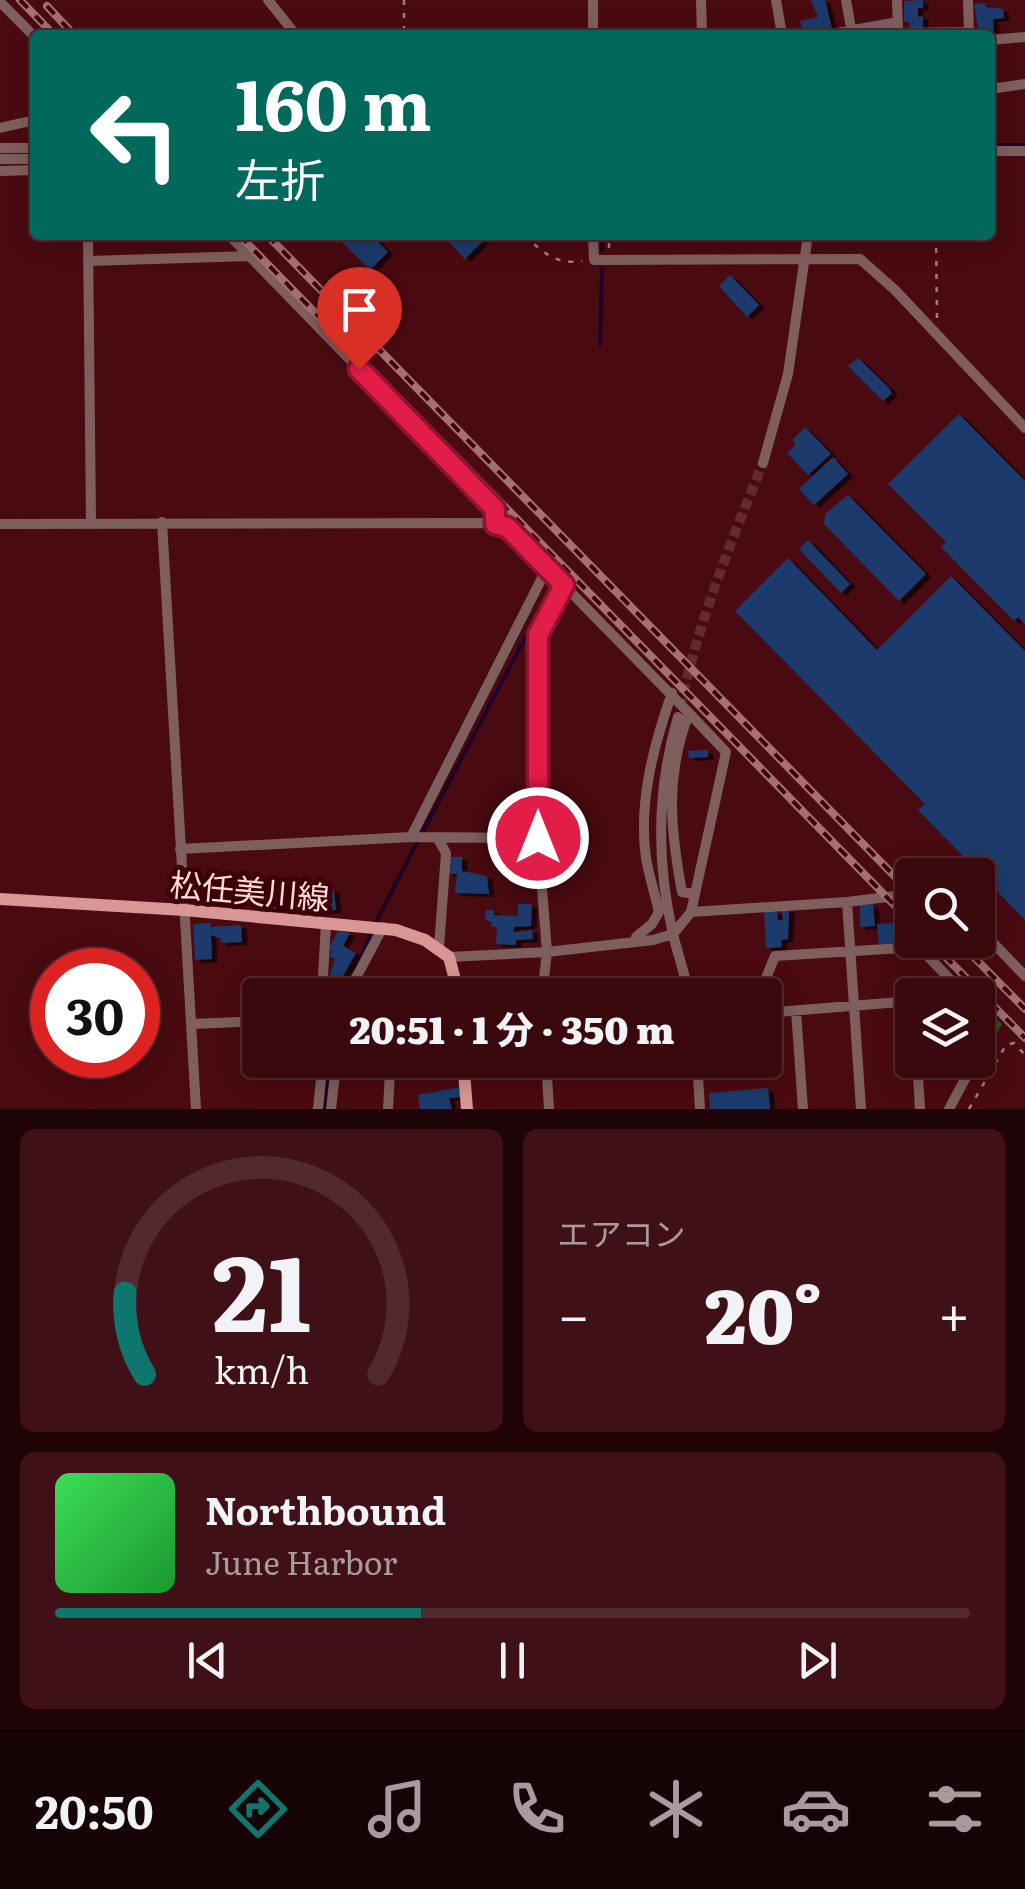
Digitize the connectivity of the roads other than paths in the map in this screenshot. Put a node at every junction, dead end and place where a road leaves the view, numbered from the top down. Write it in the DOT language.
graph roads {
  1 [pos="268,0"];
  2 [pos="593,0"];
  3 [pos="701,0"];
  4 [pos="778,0"];
  5 [pos="846,0"];
  6 [pos="896,0"];
  7 [pos="968,0"];
  8 [pos="0,2"];
  9 [pos="292,30"];
  10 [pos="593,30"];
  11 [pos="702,30"];
  12 [pos="781,30"];
  13 [pos="852,30"];
  14 [pos="898,30"];
  15 [pos="969,30"];
  16 [pos="30,32"];
  17 [pos="1025,37"];
  18 [pos="995,40"];
  19 [pos="1025,84"];
  20 [pos="995,87"];
  21 [pos="30,122"];
  22 [pos="0,128"];
  23 [pos="0,148"];
  24 [pos="30,148"];
  25 [pos="995,151"];
  26 [pos="1025,151"];
  27 [pos="30,158"];
  28 [pos="0,159"];
  29 [pos="30,170"];
  30 [pos="0,171"];
  31 [pos="88,240"];
  32 [pos="234,240"];
  33 [pos="593,240"];
  34 [pos="807,240"];
  35 [pos="250,256"];
  36 [pos="805,258"];
  37 [pos="88,260"];
  38 [pos="1025,428"];
  39 [pos="763,464"];
  40 [pos="162,522"];
  41 [pos="91,523"];
  42 [pos="0,524"];
  43 [pos="495,524"];
  44 [pos="548,566"];
  45 [pos="564,585"];
  46 [pos="672,693"];
  47 [pos="683,715"];
  48 [pos="411,837"];
  49 [pos="438,837"];
  50 [pos="538,838"];
  51 [pos="180,849"];
  52 [pos="695,894"];
  53 [pos="895,896"];
  54 [pos="0,899"];
  55 [pos="847,902"];
  56 [pos="184,910"];
  57 [pos="691,912"];
  58 [pos="326,923"];
  59 [pos="377,926"];
  60 [pos="673,934"];
  61 [pos="636,942"];
  62 [pos="995,945"];
  63 [pos="444,952"];
  64 [pos="546,952"];
  65 [pos="851,952"];
  66 [pos="1025,976"];
  67 [pos="323,978"];
  68 [pos="352,978"];
  69 [pos="453,978"];
  70 [pos="544,978"];
  71 [pos="685,978"];
  72 [pos="766,978"];
  73 [pos="948,978"];
  74 [pos="895,1001"];
  75 [pos="853,1005"];
  76 [pos="796,1011"];
  77 [pos="782,1012"];
  78 [pos="242,1022"];
  79 [pos="192,1024"];
  80 [pos="321,1078"];
  81 [pos="335,1078"];
  82 [pos="390,1078"];
  83 [pos="464,1078"];
  84 [pos="547,1078"];
  85 [pos="698,1078"];
  86 [pos="918,1078"];
  87 [pos="966,1078"];
  88 [pos="196,1109"];
  89 [pos="318,1109"];
  90 [pos="331,1109"];
  91 [pos="388,1109"];
  92 [pos="467,1109"];
  93 [pos="548,1109"];
  94 [pos="700,1109"];
  95 [pos="803,1109"];
  96 [pos="861,1109"];
  97 [pos="920,1109"];
  98 [pos="949,1109"];
  1 -- 9 [label="street"];
  2 -- 10 [label="street"];
  3 -- 11 [label="street"];
  4 -- 12 [label="street"];
  5 -- 13 [label="street"];
  6 -- 14 [label="street"];
  7 -- 15 [label="street"];
  8 -- 16 [label="street"];
  17 -- 18 [label="street"];
  19 -- 20 [label="street"];
  21 -- 22 [label="street"];
  23 -- 24 [label="street"];
  25 -- 26 [label="street"];
  27 -- 28 [label="street"];
  29 -- 30 [label="street"];
  31 -- 37 [label="street"];
  32 -- 35 [label="street"];
  33 -- 36 [label="street"];
  34 -- 36 [label="street"];
  35 -- 37 [label="street"];
  35 -- 43 [label="street"];
  36 -- 38 [label="street"];
  36 -- 39 [label="street"];
  37 -- 41 [label="street"];
  40 -- 41 [label="street"];
  40 -- 43 [label="street"];
  40 -- 51 [label="street"];
  41 -- 42 [label="street"];
  43 -- 44 [label="street"];
  44 -- 45 [label="street"];
  44 -- 48 [label="street"];
  45 -- 46 [label="street"];
  45 -- 50 [label="street"];
  46 -- 47 [label="street"];
  46 -- 61 [label="street"];
  47 -- 52 [label="street"];
  47 -- 52 [label="street"];
  47 -- 60 [label="street"];
  48 -- 49 [label="street"];
  48 -- 51 [label="street"];
  49 -- 50 [label="street"];
  49 -- 63 [label="street"];
  50 -- 64 [label="street"];
  51 -- 56 [label="street"];
  52 -- 57 [label="street"];
  53 -- 55 [label="street"];
  54 -- 56 [label="main road, 松任美川線"];
  55 -- 57 [label="street"];
  55 -- 65 [label="street"];
  56 -- 58 [label="main road, 松任美川線"];
  56 -- 79 [label="street"];
  57 -- 60 [label="street"];
  58 -- 59 [label="main road, 松任美川線"];
  58 -- 67 [label="street"];
  59 -- 63 [label="main road, 松任美川線"];
  59 -- 68 [label="street"];
  60 -- 61 [label="street"];
  60 -- 71 [label="street"];
  61 -- 64 [label="street"];
  62 -- 66 [label="street"];
  63 -- 64 [label="street"];
  63 -- 69 [label="main road"];
  64 -- 70 [label="street"];
  65 -- 72 [label="street"];
  65 -- 73 [label="street"];
  65 -- 75 [label="street"];
  74 -- 75 [label="street"];
  75 -- 76 [label="street"];
  75 -- 96 [label="street"];
  76 -- 77 [label="street"];
  76 -- 95 [label="street"];
  78 -- 79 [label="street"];
  79 -- 88 [label="street"];
  80 -- 89 [label="street"];
  81 -- 90 [label="street"];
  82 -- 91 [label="street"];
  83 -- 92 [label="main road"];
  84 -- 93 [label="street"];
  85 -- 94 [label="street"];
  86 -- 97 [label="street"];
  87 -- 98 [label="street"];
}
